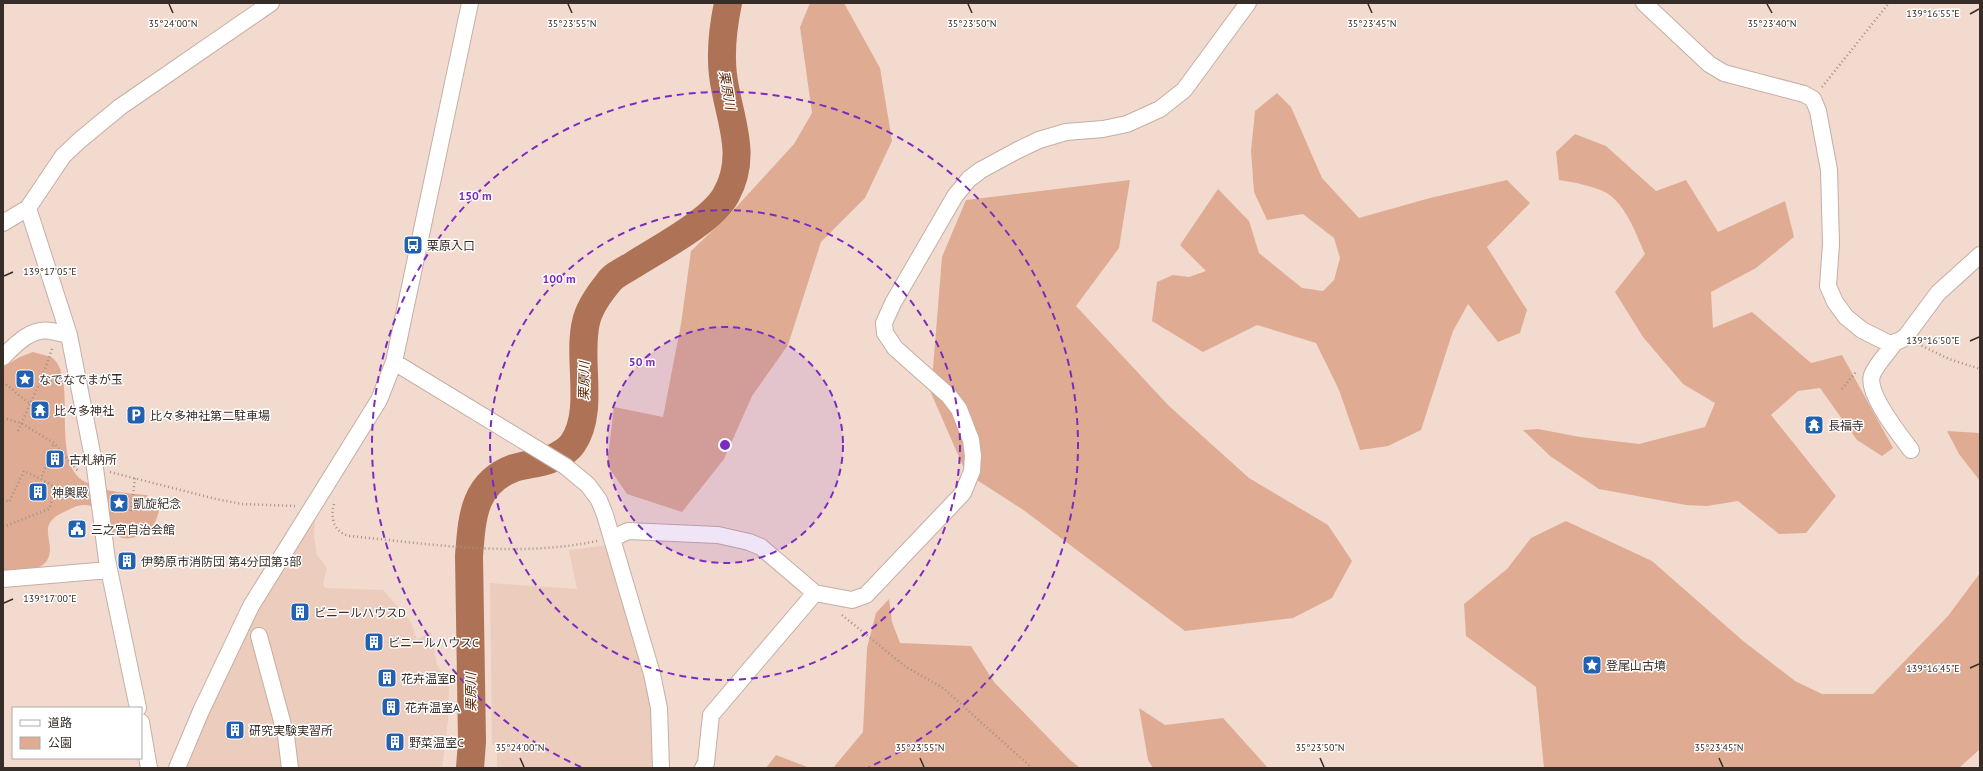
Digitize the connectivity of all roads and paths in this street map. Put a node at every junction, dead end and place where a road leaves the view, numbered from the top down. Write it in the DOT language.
graph roads {
  1 [pos="271,3"];
  2 [pos="470,3"];
  3 [pos="1248,3"];
  4 [pos="1644,3"];
  5 [pos="1889,3"];
  6 [pos="1813,99"];
  7 [pos="28,208"];
  8 [pos="3,223"];
  9 [pos="1980,255"];
  10 [pos="69,335"];
  11 [pos="1901,339"];
  12 [pos="54,344"];
  13 [pos="3,357"];
  14 [pos="394,362"];
  15 [pos="1980,369"];
  16 [pos="3,382"];
  17 [pos="30,404"];
  18 [pos="3,418"];
  19 [pos="21,423"];
  20 [pos="18,431"];
  21 [pos="54,443"];
  22 [pos="1911,450"];
  23 [pos="87,470"];
  24 [pos="135,478"];
  25 [pos="40,479"];
  26 [pos="3,499"];
  27 [pos="334,503"];
  28 [pos="312,507"];
  29 [pos="131,511"];
  30 [pos="3,527"];
  31 [pos="613,538"];
  32 [pos="109,570"];
  33 [pos="3,579"];
  34 [pos="815,593"];
  35 [pos="839,613"];
  36 [pos="259,636"];
  37 [pos="138,707"];
  38 [pos="142,728"];
  39 [pos="149,768"];
  40 [pos="177,768"];
  41 [pos="290,768"];
  42 [pos="662,768"];
  43 [pos="703,768"];
  44 [pos="1032,768"];
  1 -- 7 [label="street"];
  2 -- 14 [label="street"];
  3 -- 34 [label="street"];
  4 -- 6 [label="street"];
  5 -- 6 [label="path"];
  6 -- 11 [label="street"];
  7 -- 8 [label="street"];
  7 -- 10 [label="street"];
  9 -- 11 [label="street"];
  10 -- 13 [label="street"];
  10 -- 23 [label="street"];
  11 -- 15 [label="path"];
  11 -- 22 [label="street"];
  12 -- 17 [label="path"];
  14 -- 28 [label="street"];
  14 -- 31 [label="street"];
  16 -- 17 [label="path"];
  17 -- 19 [label="path"];
  18 -- 19 [label="path"];
  19 -- 20 [label="path"];
  19 -- 21 [label="path"];
  21 -- 23 [label="path"];
  21 -- 25 [label="path"];
  23 -- 24 [label="path"];
  23 -- 32 [label="street"];
  24 -- 28 [label="path"];
  24 -- 29 [label="path"];
  25 -- 26 [label="path"];
  25 -- 30 [label="path"];
  27 -- 31 [label="path"];
  28 -- 40 [label="street"];
  31 -- 34 [label="street"];
  31 -- 42 [label="street"];
  32 -- 33 [label="street"];
  32 -- 37 [label="street"];
  34 -- 43 [label="street"];
  35 -- 44 [label="path"];
  36 -- 41 [label="street"];
  38 -- 39 [label="street"];
}
